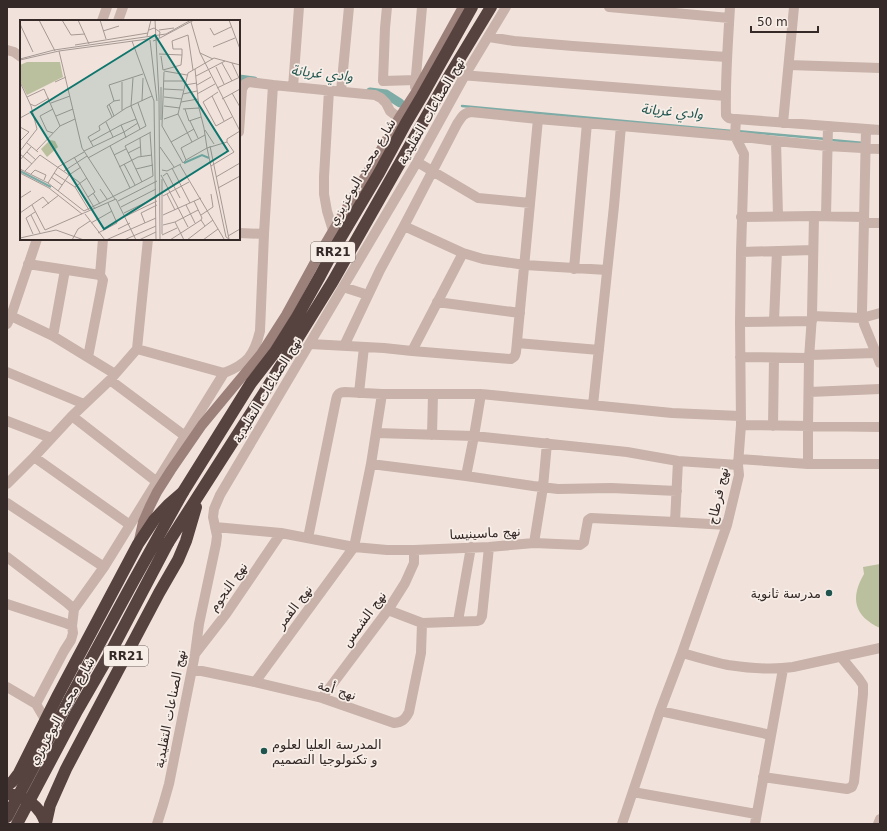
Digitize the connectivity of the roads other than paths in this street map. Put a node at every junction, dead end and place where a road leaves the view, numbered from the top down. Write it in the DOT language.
graph roads {
  1 [pos="107,7"];
  2 [pos="123,7"];
  3 [pos="298,7"];
  4 [pos="349,7"];
  5 [pos="387,7"];
  6 [pos="422,7"];
  7 [pos="463,7"];
  8 [pos="472,7"];
  9 [pos="491,7"];
  10 [pos="506,7"];
  11 [pos="609,7"];
  12 [pos="730,7"];
  13 [pos="794,7"];
  14 [pos="729,18"];
  15 [pos="102,20"];
  16 [pos="118,20"];
  17 [pos="489,37"];
  18 [pos="7,50"];
  19 [pos="20,56"];
  20 [pos="726,57"];
  21 [pos="789,65"];
  22 [pos="880,68"];
  23 [pos="451,74"];
  24 [pos="465,75"];
  25 [pos="416,80"];
  26 [pos="383,81"];
  27 [pos="273,85"];
  28 [pos="293,87"];
  29 [pos="241,89"];
  30 [pos="329,90"];
  31 [pos="341,91"];
  32 [pos="419,94"];
  33 [pos="375,95"];
  34 [pos="726,96"];
  35 [pos="240,110"];
  36 [pos="399,118"];
  37 [pos="538,119"];
  38 [pos="736,121"];
  39 [pos="587,123"];
  40 [pos="783,123"];
  41 [pos="621,126"];
  42 [pos="828,126"];
  43 [pos="866,129"];
  44 [pos="880,130"];
  45 [pos="735,135"];
  46 [pos="776,141"];
  47 [pos="828,146"];
  48 [pos="866,148"];
  49 [pos="880,150"];
  50 [pos="417,162"];
  51 [pos="433,171"];
  52 [pos="530,203"];
  53 [pos="778,216"];
  54 [pos="814,216"];
  55 [pos="826,216"];
  56 [pos="741,217"];
  57 [pos="864,220"];
  58 [pos="880,223"];
  59 [pos="404,226"];
  60 [pos="333,232"];
  61 [pos="240,233"];
  62 [pos="264,234"];
  63 [pos="37,240"];
  64 [pos="103,240"];
  65 [pos="148,240"];
  66 [pos="337,244"];
  67 [pos="813,250"];
  68 [pos="777,251"];
  69 [pos="740,252"];
  70 [pos="463,253"];
  71 [pos="28,264"];
  72 [pos="524,265"];
  73 [pos="574,269"];
  74 [pos="65,270"];
  75 [pos="607,270"];
  76 [pos="100,275"];
  77 [pos="343,287"];
  78 [pos="368,295"];
  79 [pos="437,302"];
  80 [pos="520,313"];
  81 [pos="880,313"];
  82 [pos="812,318"];
  83 [pos="862,318"];
  84 [pos="9,320"];
  85 [pos="740,322"];
  86 [pos="774,322"];
  87 [pos="54,336"];
  88 [pos="517,343"];
  89 [pos="310,344"];
  90 [pos="344,346"];
  91 [pos="364,347"];
  92 [pos="137,349"];
  93 [pos="599,350"];
  94 [pos="412,351"];
  95 [pos="875,353"];
  96 [pos="88,357"];
  97 [pos="740,357"];
  98 [pos="809,357"];
  99 [pos="774,358"];
  100 [pos="880,363"];
  101 [pos="7,372"];
  102 [pos="224,373"];
  103 [pos="112,377"];
  104 [pos="880,389"];
  105 [pos="358,392"];
  106 [pos="809,392"];
  107 [pos="382,394"];
  108 [pos="433,394"];
  109 [pos="481,394"];
  110 [pos="84,404"];
  111 [pos="593,405"];
  112 [pos="72,416"];
  113 [pos="7,421"];
  114 [pos="740,421"];
  115 [pos="773,426"];
  116 [pos="808,426"];
  117 [pos="880,427"];
  118 [pos="376,433"];
  119 [pos="432,435"];
  120 [pos="185,436"];
  121 [pos="474,436"];
  122 [pos="51,438"];
  123 [pos="547,444"];
  124 [pos="34,457"];
  125 [pos="678,461"];
  126 [pos="739,462"];
  127 [pos="371,464"];
  128 [pos="808,464"];
  129 [pos="880,464"];
  130 [pos="466,476"];
  131 [pos="8,481"];
  132 [pos="157,482"];
  133 [pos="203,487"];
  134 [pos="543,488"];
  135 [pos="677,491"];
  136 [pos="183,492"];
  137 [pos="7,503"];
  138 [pos="675,522"];
  139 [pos="130,525"];
  140 [pos="727,525"];
  141 [pos="215,528"];
  142 [pos="281,533"];
  143 [pos="308,538"];
  144 [pos="534,543"];
  145 [pos="138,544"];
  146 [pos="489,546"];
  147 [pos="354,547"];
  148 [pos="471,547"];
  149 [pos="414,550"];
  150 [pos="7,557"];
  151 [pos="104,567"];
  152 [pos="7,604"];
  153 [pos="74,609"];
  154 [pos="388,610"];
  155 [pos="458,621"];
  156 [pos="422,623"];
  157 [pos="72,626"];
  158 [pos="880,648"];
  159 [pos="682,653"];
  160 [pos="195,654"];
  161 [pos="841,657"];
  162 [pos="783,668"];
  163 [pos="192,669"];
  164 [pos="255,682"];
  165 [pos="7,687"];
  166 [pos="322,698"];
  167 [pos="36,704"];
  168 [pos="660,711"];
  169 [pos="46,721"];
  170 [pos="771,735"];
  171 [pos="763,777"];
  172 [pos="7,786"];
  173 [pos="633,792"];
  174 [pos="7,794"];
  175 [pos="7,818"];
  176 [pos="756,819"];
  177 [pos="880,819"];
  178 [pos="17,824"];
  179 [pos="46,824"];
  180 [pos="157,824"];
  181 [pos="622,824"];
  182 [pos="878,824"];
  1 -- 15 [label="street"];
  2 -- 16 [label="street"];
  3 -- 28 [label="street"];
  4 -- 31 [label="street"];
  5 -- 26 [label="street"];
  6 -- 25 [label="street"];
  7 -- 32 [label="main road"];
  8 -- 32 [label="highway, شارع محمد البوعزيزي / RR21"];
  9 -- 23 [label="highway, شارع محمد البوعزيزي / RR21"];
  10 -- 17 [label="street, نهج الصناعات التقليدية"];
  11 -- 14 [label="street"];
  12 -- 14 [label="street"];
  13 -- 21 [label="street"];
  14 -- 20 [label="street"];
  17 -- 20 [label="street"];
  17 -- 24 [label="street, نهج الصناعات التقليدية"];
  18 -- 19 [label="street"];
  20 -- 34 [label="street"];
  21 -- 22 [label="street"];
  21 -- 40 [label="street"];
  23 -- 24 [label="street"];
  23 -- 133 [label="highway, شارع محمد البوعزيزي / RR21"];
  24 -- 34 [label="street"];
  24 -- 50 [label="street, نهج الصناعات التقليدية"];
  25 -- 26 [label="street"];
  25 -- 32 [label="street"];
  26 -- 33 [label="street"];
  27 -- 28 [label="street"];
  27 -- 29 [label="street"];
  27 -- 62 [label="street"];
  28 -- 30 [label="street"];
  29 -- 35 [label="street"];
  30 -- 31 [label="street"];
  30 -- 60 [label="street"];
  31 -- 33 [label="street"];
  32 -- 36 [label="main road"];
  32 -- 66 [label="highway, شارع محمد البوعزيزي / RR21"];
  33 -- 36 [label="street"];
  34 -- 38 [label="street"];
  36 -- 60 [label="main road"];
  37 -- 39 [label="street"];
  37 -- 51 [label="street"];
  37 -- 52 [label="street"];
  38 -- 40 [label="street"];
  38 -- 45 [label="street"];
  39 -- 41 [label="street"];
  39 -- 73 [label="street"];
  40 -- 42 [label="street"];
  41 -- 45 [label="street"];
  41 -- 75 [label="street"];
  42 -- 43 [label="street"];
  42 -- 47 [label="street"];
  43 -- 44 [label="street"];
  43 -- 48 [label="street"];
  45 -- 46 [label="street"];
  45 -- 56 [label="street, نهج قرطاج"];
  46 -- 47 [label="street"];
  46 -- 53 [label="street"];
  47 -- 48 [label="street"];
  47 -- 55 [label="street"];
  48 -- 49 [label="street"];
  48 -- 57 [label="street"];
  50 -- 51 [label="street"];
  50 -- 77 [label="street, نهج الصناعات التقليدية"];
  51 -- 52 [label="street"];
  51 -- 59 [label="street"];
  52 -- 72 [label="street"];
  53 -- 54 [label="street"];
  53 -- 56 [label="street"];
  54 -- 55 [label="street"];
  54 -- 67 [label="street"];
  55 -- 57 [label="street"];
  56 -- 69 [label="street, نهج قرطاج"];
  57 -- 58 [label="street"];
  57 -- 83 [label="street"];
  59 -- 70 [label="street"];
  59 -- 78 [label="street"];
  60 -- 66 [label="street"];
  60 -- 145 [label="main road"];
  61 -- 62 [label="street"];
  62 -- 102 [label="street"];
  63 -- 71 [label="street"];
  64 -- 76 [label="street"];
  65 -- 92 [label="street"];
  66 -- 136 [label="highway, شارع محمد البوعزيزي / RR21"];
  67 -- 68 [label="street"];
  67 -- 82 [label="street"];
  68 -- 69 [label="street"];
  68 -- 86 [label="street"];
  69 -- 85 [label="street, نهج قرطاج"];
  70 -- 72 [label="street"];
  70 -- 79 [label="street"];
  71 -- 74 [label="street"];
  71 -- 84 [label="street"];
  72 -- 73 [label="street"];
  72 -- 80 [label="street"];
  73 -- 75 [label="street"];
  74 -- 76 [label="street"];
  74 -- 87 [label="street"];
  75 -- 93 [label="street"];
  76 -- 96 [label="street"];
  77 -- 78 [label="street"];
  77 -- 89 [label="street, نهج الصناعات التقليدية"];
  78 -- 90 [label="street"];
  79 -- 80 [label="street"];
  79 -- 94 [label="street"];
  80 -- 88 [label="street"];
  81 -- 83 [label="street"];
  82 -- 83 [label="street"];
  82 -- 86 [label="street"];
  82 -- 98 [label="street"];
  83 -- 95 [label="street"];
  84 -- 87 [label="street"];
  85 -- 86 [label="street"];
  85 -- 97 [label="street, نهج قرطاج"];
  87 -- 96 [label="street"];
  88 -- 93 [label="street"];
  88 -- 94 [label="street"];
  89 -- 90 [label="street"];
  89 -- 141 [label="street, نهج الصناعات التقليدية"];
  90 -- 91 [label="street"];
  91 -- 94 [label="street"];
  91 -- 105 [label="street"];
  92 -- 102 [label="street"];
  92 -- 103 [label="street"];
  93 -- 111 [label="street"];
  95 -- 98 [label="street"];
  95 -- 100 [label="street"];
  96 -- 103 [label="street"];
  97 -- 99 [label="street"];
  97 -- 114 [label="street, نهج قرطاج"];
  98 -- 99 [label="street"];
  98 -- 106 [label="street"];
  99 -- 115 [label="street"];
  101 -- 110 [label="street"];
  102 -- 120 [label="street"];
  103 -- 110 [label="street"];
  103 -- 120 [label="street"];
  104 -- 106 [label="street"];
  105 -- 107 [label="street"];
  105 -- 143 [label="street"];
  106 -- 116 [label="street"];
  107 -- 108 [label="street"];
  107 -- 118 [label="street"];
  108 -- 109 [label="street"];
  108 -- 119 [label="street"];
  109 -- 111 [label="street"];
  109 -- 121 [label="street"];
  110 -- 112 [label="street"];
  111 -- 114 [label="street"];
  112 -- 122 [label="street"];
  112 -- 132 [label="street"];
  113 -- 122 [label="street"];
  114 -- 115 [label="street"];
  114 -- 126 [label="street, نهج قرطاج"];
  115 -- 116 [label="street"];
  116 -- 117 [label="street"];
  116 -- 128 [label="street"];
  118 -- 119 [label="street"];
  118 -- 127 [label="street"];
  119 -- 121 [label="street"];
  120 -- 132 [label="street"];
  121 -- 123 [label="street"];
  121 -- 130 [label="street"];
  122 -- 124 [label="street"];
  123 -- 125 [label="street"];
  123 -- 134 [label="street"];
  124 -- 131 [label="street"];
  124 -- 139 [label="street"];
  125 -- 126 [label="street"];
  125 -- 135 [label="street"];
  126 -- 128 [label="street"];
  126 -- 140 [label="street, نهج قرطاج"];
  127 -- 130 [label="street"];
  127 -- 147 [label="street"];
  128 -- 129 [label="street"];
  130 -- 134 [label="street"];
  132 -- 139 [label="street"];
  133 -- 178 [label="highway, شارع محمد البوعزيزي / RR21, bridge"];
  133 -- 179 [label="highway, شارع محمد البوعزيزي / RR21"];
  134 -- 135 [label="street"];
  134 -- 144 [label="street"];
  135 -- 138 [label="street"];
  136 -- 145 [label="highway, شارع محمد البوعزيزي / RR21"];
  136 -- 175 [label="highway, شارع محمد البوعزيزي / RR21, bridge"];
  137 -- 151 [label="street"];
  138 -- 140 [label="street"];
  138 -- 144 [label="street, نهج ماسينيسا"];
  139 -- 151 [label="street"];
  140 -- 159 [label="street, نهج قرطاج"];
  141 -- 142 [label="street, نهج ماسينيسا"];
  141 -- 160 [label="street, نهج الصناعات التقليدية"];
  142 -- 143 [label="street, نهج ماسينيسا"];
  142 -- 160 [label="street, نهج النجوم"];
  143 -- 147 [label="street, نهج ماسينيسا"];
  144 -- 146 [label="street, نهج ماسينيسا"];
  145 -- 169 [label="highway, شارع محمد البوعزيزي / RR21"];
  146 -- 148 [label="street, نهج ماسينيسا"];
  146 -- 155 [label="street"];
  147 -- 149 [label="street, نهج ماسينيسا"];
  147 -- 164 [label="street, نهج القمر"];
  148 -- 149 [label="street, نهج ماسينيسا"];
  148 -- 155 [label="street"];
  149 -- 154 [label="street, نهج الشمس"];
  150 -- 153 [label="street"];
  151 -- 153 [label="street"];
  152 -- 157 [label="street"];
  153 -- 157 [label="street"];
  154 -- 156 [label="street"];
  154 -- 166 [label="street, نهج الشمس"];
  155 -- 156 [label="street"];
  156 -- 166 [label="street, نهج أمة"];
  157 -- 167 [label="street"];
  158 -- 161 [label="street"];
  159 -- 162 [label="street"];
  159 -- 168 [label="street, نهج قرطاج"];
  160 -- 163 [label="street, نهج الصناعات التقليدية"];
  161 -- 162 [label="street"];
  161 -- 171 [label="street"];
  162 -- 170 [label="street"];
  163 -- 164 [label="street, نهج أمة"];
  163 -- 180 [label="street, نهج الصناعات التقليدية"];
  164 -- 166 [label="street, نهج أمة"];
  165 -- 167 [label="street"];
  167 -- 169 [label="street"];
  168 -- 170 [label="street"];
  168 -- 173 [label="street, نهج قرطاج"];
  169 -- 172 [label="highway, شارع محمد البوعزيزي / RR21"];
  170 -- 171 [label="street"];
  171 -- 176 [label="street"];
  173 -- 176 [label="street"];
  173 -- 181 [label="street, نهج قرطاج"];
  174 -- 179 [label="highway"];
  177 -- 182 [label="street"];
}
